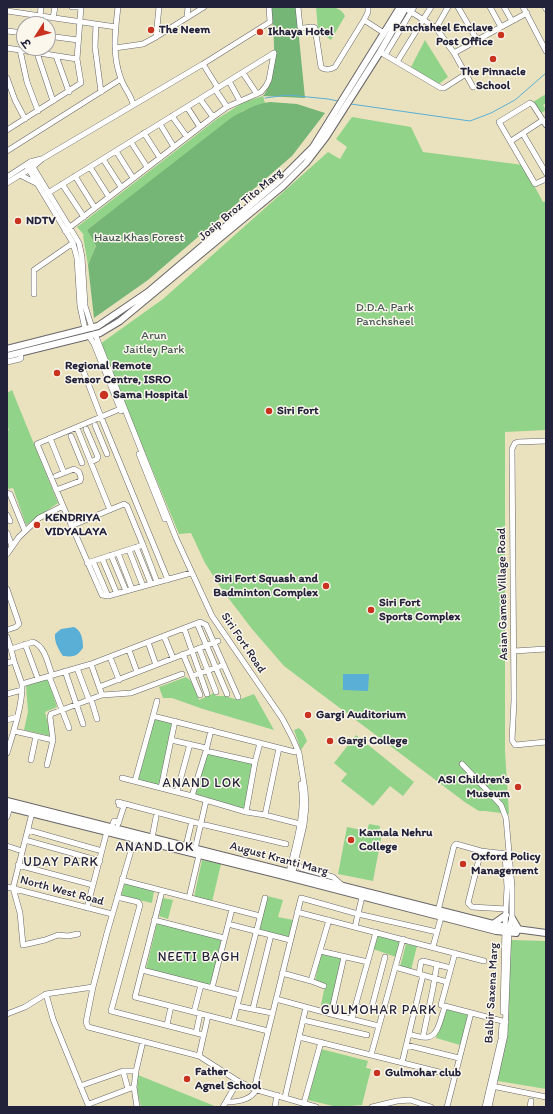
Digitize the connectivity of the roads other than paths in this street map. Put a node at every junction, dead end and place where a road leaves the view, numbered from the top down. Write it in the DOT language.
graph roads {
  1 [pos="41,7"];
  2 [pos="72,7"];
  3 [pos="81,7"];
  4 [pos="118,7"];
  5 [pos="159,7"];
  6 [pos="188,7"];
  7 [pos="204,7"];
  8 [pos="269,7"];
  9 [pos="298,7"];
  10 [pos="431,7"];
  11 [pos="448,7"];
  12 [pos="458,7"];
  13 [pos="490,7"];
  14 [pos="504,7"];
  15 [pos="523,7"];
  16 [pos="369,8"];
  17 [pos="407,8"];
  18 [pos="7,11"];
  19 [pos="526,13"];
  20 [pos="40,16"];
  21 [pos="187,17"];
  22 [pos="56,18"];
  23 [pos="423,19"];
  24 [pos="364,20"];
  25 [pos="512,21"];
  26 [pos="79,22"];
  27 [pos="96,24"];
  28 [pos="116,27"];
  29 [pos="501,27"];
  30 [pos="436,28"];
  31 [pos="384,34"];
  32 [pos="56,37"];
  33 [pos="156,37"];
  34 [pos="78,40"];
  35 [pos="477,40"];
  36 [pos="115,48"];
  37 [pos="546,51"];
  38 [pos="382,53"];
  39 [pos="454,53"];
  40 [pos="21,56"];
  41 [pos="38,56"];
  42 [pos="56,56"];
  43 [pos="77,59"];
  44 [pos="397,62"];
  45 [pos="203,64"];
  46 [pos="243,73"];
  47 [pos="466,74"];
  48 [pos="7,78"];
  49 [pos="121,79"];
  50 [pos="229,82"];
  51 [pos="474,87"];
  52 [pos="217,88"];
  53 [pos="69,92"];
  54 [pos="102,92"];
  55 [pos="257,94"];
  56 [pos="347,97"];
  57 [pos="200,99"];
  58 [pos="53,101"];
  59 [pos="240,101"];
  60 [pos="134,104"];
  61 [pos="187,107"];
  62 [pos="227,107"];
  63 [pos="38,111"];
  64 [pos="339,111"];
  65 [pos="546,113"];
  66 [pos="172,116"];
  67 [pos="213,117"];
  68 [pos="25,119"];
  69 [pos="543,120"];
  70 [pos="160,124"];
  71 [pos="200,127"];
  72 [pos="8,128"];
  73 [pos="144,133"];
  74 [pos="523,134"];
  75 [pos="187,137"];
  76 [pos="511,141"];
  77 [pos="131,142"];
  78 [pos="174,147"];
  79 [pos="7,151"];
  80 [pos="116,151"];
  81 [pos="160,158"];
  82 [pos="103,159"];
  83 [pos="29,166"];
  84 [pos="90,167"];
  85 [pos="147,167"];
  86 [pos="545,170"];
  87 [pos="20,175"];
  88 [pos="75,176"];
  89 [pos="7,177"];
  90 [pos="133,178"];
  91 [pos="546,179"];
  92 [pos="7,183"];
  93 [pos="37,184"];
  94 [pos="62,184"];
  95 [pos="122,187"];
  96 [pos="48,193"];
  97 [pos="109,197"];
  98 [pos="95,208"];
  99 [pos="84,217"];
  100 [pos="67,230"];
  101 [pos="73,243"];
  102 [pos="78,252"];
  103 [pos="34,294"];
  104 [pos="113,316"];
  105 [pos="117,323"];
  106 [pos="90,332"];
  107 [pos="7,349"];
  108 [pos="20,353"];
  109 [pos="7,356"];
  110 [pos="7,362"];
  111 [pos="83,370"];
  112 [pos="120,408"];
  113 [pos="101,417"];
  114 [pos="95,425"];
  115 [pos="76,428"];
  116 [pos="86,429"];
  117 [pos="71,436"];
  118 [pos="50,438"];
  119 [pos="546,440"];
  120 [pos="107,454"];
  121 [pos="90,462"];
  122 [pos="82,463"];
  123 [pos="64,473"];
  124 [pos="56,476"];
  125 [pos="56,490"];
  126 [pos="7,493"];
  127 [pos="63,506"];
  128 [pos="110,510"];
  129 [pos="7,515"];
  130 [pos="10,521"];
  131 [pos="71,526"];
  132 [pos="25,531"];
  133 [pos="7,533"];
  134 [pos="10,545"];
  135 [pos="143,545"];
  136 [pos="136,547"];
  137 [pos="128,550"];
  138 [pos="118,553"];
  139 [pos="7,554"];
  140 [pos="111,555"];
  141 [pos="102,558"];
  142 [pos="90,562"];
  143 [pos="190,573"];
  144 [pos="168,580"];
  145 [pos="158,582"];
  146 [pos="151,584"];
  147 [pos="143,586"];
  148 [pos="132,589"];
  149 [pos="126,591"];
  150 [pos="7,592"];
  151 [pos="117,594"];
  152 [pos="196,623"];
  153 [pos="184,628"];
  154 [pos="7,630"];
  155 [pos="164,636"];
  156 [pos="7,637"];
  157 [pos="216,641"];
  158 [pos="148,642"];
  159 [pos="25,644"];
  160 [pos="207,645"];
  161 [pos="199,648"];
  162 [pos="11,649"];
  163 [pos="546,649"];
  164 [pos="129,650"];
  165 [pos="192,651"];
  166 [pos="514,651"];
  167 [pos="183,654"];
  168 [pos="110,657"];
  169 [pos="173,658"];
  170 [pos="14,661"];
  171 [pos="7,663"];
  172 [pos="91,664"];
  173 [pos="224,664"];
  174 [pos="156,665"];
  175 [pos="78,668"];
  176 [pos="216,668"];
  177 [pos="208,670"];
  178 [pos="65,671"];
  179 [pos="138,672"];
  180 [pos="200,673"];
  181 [pos="182,674"];
  182 [pos="51,676"];
  183 [pos="192,676"];
  184 [pos="38,679"];
  185 [pos="119,680"];
  186 [pos="22,684"];
  187 [pos="99,687"];
  188 [pos="22,690"];
  189 [pos="216,692"];
  190 [pos="7,694"];
  191 [pos="207,694"];
  192 [pos="227,694"];
  193 [pos="200,695"];
  194 [pos="102,696"];
  195 [pos="238,697"];
  196 [pos="90,700"];
  197 [pos="157,701"];
  198 [pos="76,704"];
  199 [pos="62,709"];
  200 [pos="153,716"];
  201 [pos="17,717"];
  202 [pos="97,719"];
  203 [pos="7,720"];
  204 [pos="176,721"];
  205 [pos="82,724"];
  206 [pos="69,728"];
  207 [pos="211,730"];
  208 [pos="14,731"];
  209 [pos="36,736"];
  210 [pos="53,740"];
  211 [pos="171,740"];
  212 [pos="546,742"];
  213 [pos="260,743"];
  214 [pos="190,744"];
  215 [pos="279,748"];
  216 [pos="206,750"];
  217 [pos="295,752"];
  218 [pos="7,753"];
  219 [pos="32,760"];
  220 [pos="255,762"];
  221 [pos="47,764"];
  222 [pos="462,764"];
  223 [pos="122,778"];
  224 [pos="135,781"];
  225 [pos="161,788"];
  226 [pos="177,792"];
  227 [pos="192,796"];
  228 [pos="206,801"];
  229 [pos="8,805"];
  230 [pos="246,812"];
  231 [pos="32,813"];
  232 [pos="265,815"];
  233 [pos="7,817"];
  234 [pos="156,817"];
  235 [pos="201,824"];
  236 [pos="300,824"];
  237 [pos="191,825"];
  238 [pos="114,826"];
  239 [pos="28,830"];
  240 [pos="135,836"];
  241 [pos="152,838"];
  242 [pos="25,840"];
  243 [pos="286,844"];
  244 [pos="7,846"];
  245 [pos="186,846"];
  246 [pos="22,851"];
  247 [pos="102,851"];
  248 [pos="481,851"];
  249 [pos="197,852"];
  250 [pos="507,854"];
  251 [pos="296,859"];
  252 [pos="100,860"];
  253 [pos="18,865"];
  254 [pos="290,875"];
  255 [pos="122,879"];
  256 [pos="93,885"];
  257 [pos="10,887"];
  258 [pos="344,887"];
  259 [pos="162,891"];
  260 [pos="117,897"];
  261 [pos="362,897"];
  262 [pos="189,898"];
  263 [pos="265,898"];
  264 [pos="87,908"];
  265 [pos="232,909"];
  266 [pos="297,912"];
  267 [pos="506,912"];
  268 [pos="112,914"];
  269 [pos="358,914"];
  270 [pos="440,914"];
  271 [pos="260,916"];
  272 [pos="512,918"];
  273 [pos="154,920"];
  274 [pos="329,920"];
  275 [pos="228,924"];
  276 [pos="493,924"];
  277 [pos="355,927"];
  278 [pos="507,930"];
  279 [pos="519,930"];
  280 [pos="256,932"];
  281 [pos="376,932"];
  282 [pos="437,932"];
  283 [pos="546,932"];
  284 [pos="78,934"];
  285 [pos="271,935"];
  286 [pos="546,937"];
  287 [pos="224,938"];
  288 [pos="403,939"];
  289 [pos="290,940"];
  290 [pos="433,947"];
  291 [pos="320,951"];
  292 [pos="455,952"];
  293 [pos="344,957"];
  294 [pos="385,957"];
  295 [pos="484,961"];
  296 [pos="368,962"];
  297 [pos="436,964"];
  298 [pos="396,967"];
  299 [pos="451,968"];
  300 [pos="142,970"];
  301 [pos="282,973"];
  302 [pos="421,974"];
  303 [pos="434,978"];
  304 [pos="311,981"];
  305 [pos="447,982"];
  306 [pos="201,985"];
  307 [pos="93,986"];
  308 [pos="324,986"];
  309 [pos="212,988"];
  310 [pos="46,994"];
  311 [pos="240,995"];
  312 [pos="276,999"];
  313 [pos="171,1006"];
  314 [pos="237,1006"];
  315 [pos="356,1006"];
  316 [pos="306,1007"];
  317 [pos="444,1007"];
  318 [pos="253,1008"];
  319 [pos="194,1012"];
  320 [pos="272,1013"];
  321 [pos="471,1013"];
  322 [pos="7,1014"];
  323 [pos="200,1014"];
  324 [pos="331,1014"];
  325 [pos="208,1016"];
  326 [pos="352,1018"];
  327 [pos="303,1020"];
  328 [pos="233,1022"];
  329 [pos="504,1022"];
  330 [pos="167,1025"];
  331 [pos="379,1026"];
  332 [pos="268,1031"];
  333 [pos="196,1032"];
  334 [pos="408,1034"];
  335 [pos="204,1035"];
  336 [pos="367,1035"];
  337 [pos="299,1037"];
  338 [pos="423,1037"];
  339 [pos="143,1041"];
  340 [pos="321,1042"];
  341 [pos="406,1045"];
  342 [pos="371,1055"];
  343 [pos="199,1056"];
  344 [pos="459,1058"];
  345 [pos="402,1063"];
  346 [pos="136,1071"];
  347 [pos="123,1072"];
  348 [pos="455,1076"];
  349 [pos="238,1081"];
  350 [pos="80,1086"];
  351 [pos="492,1086"];
  352 [pos="131,1088"];
  353 [pos="255,1089"];
  354 [pos="277,1095"];
  355 [pos="286,1097"];
  356 [pos="546,1097"];
  357 [pos="410,1100"];
  358 [pos="304,1103"];
  359 [pos="89,1106"];
  360 [pos="224,1106"];
  361 [pos="312,1106"];
  362 [pos="137,1107"];
  363 [pos="275,1107"];
  364 [pos="372,1107"];
  365 [pos="412,1107"];
  366 [pos="431,1107"];
  367 [pos="447,1107"];
  368 [pos="485,1107"];
  369 [pos="489,1107"];
  1 -- 20 [label="street"];
  2 -- 3 [label="street"];
  3 -- 26 [label="street"];
  4 -- 28 [label="street"];
  5 -- 33 [label="street"];
  6 -- 21 [label="street"];
  7 -- 21 [label="street"];
  8 -- 45 [label="street"];
  9 -- 24 [label="street"];
  10 -- 23 [label="street"];
  11 -- 30 [label="street"];
  12 -- 35 [label="street"];
  13 -- 29 [label="street"];
  14 -- 25 [label="street"];
  15 -- 19 [label="street"];
  16 -- 24 [label="street"];
  17 -- 23 [label="street"];
  17 -- 31 [label="main road, Josip Broz Tito Marg"];
  17 -- 38 [label="main road, Josip Broz Tito Marg"];
  18 -- 20 [label="street"];
  19 -- 25 [label="street"];
  19 -- 37 [label="street"];
  21 -- 33 [label="street"];
  22 -- 26 [label="street"];
  23 -- 30 [label="street"];
  23 -- 44 [label="street"];
  24 -- 31 [label="street"];
  25 -- 29 [label="street"];
  26 -- 27 [label="street"];
  26 -- 34 [label="street"];
  27 -- 28 [label="street"];
  27 -- 54 [label="street"];
  28 -- 36 [label="street"];
  29 -- 35 [label="street"];
  30 -- 39 [label="street"];
  31 -- 56 [label="main road, Josip Broz Tito Marg"];
  32 -- 34 [label="street"];
  33 -- 36 [label="street"];
  34 -- 43 [label="street"];
  35 -- 39 [label="street"];
  36 -- 49 [label="street"];
  38 -- 44 [label="street"];
  38 -- 56 [label="main road, Josip Broz Tito Marg"];
  39 -- 47 [label="street"];
  40 -- 63 [label="street"];
  41 -- 58 [label="street"];
  42 -- 43 [label="street"];
  42 -- 53 [label="street"];
  43 -- 53 [label="street"];
  44 -- 47 [label="street"];
  45 -- 52 [label="street"];
  45 -- 60 [label="street"];
  46 -- 50 [label="street"];
  46 -- 55 [label="street"];
  46 -- 55 [label="street"];
  47 -- 51 [label="street"];
  48 -- 68 [label="street"];
  49 -- 54 [label="street"];
  49 -- 60 [label="street"];
  50 -- 52 [label="street"];
  50 -- 59 [label="street"];
  52 -- 57 [label="street"];
  52 -- 62 [label="street"];
  53 -- 58 [label="street"];
  54 -- 79 [label="street"];
  55 -- 59 [label="street"];
  56 -- 64 [label="main road, Josip Broz Tito Marg"];
  57 -- 61 [label="street"];
  57 -- 67 [label="street"];
  58 -- 63 [label="street"];
  59 -- 62 [label="street"];
  60 -- 83 [label="street"];
  61 -- 66 [label="street"];
  61 -- 71 [label="street"];
  62 -- 67 [label="street"];
  63 -- 68 [label="street"];
  64 -- 104 [label="main road, Josip Broz Tito Marg"];
  64 -- 105 [label="main road, Josip Broz Tito Marg"];
  65 -- 69 [label="street"];
  66 -- 70 [label="street"];
  66 -- 75 [label="street"];
  67 -- 71 [label="street"];
  68 -- 72 [label="street"];
  69 -- 74 [label="street"];
  69 -- 76 [label="street"];
  70 -- 73 [label="street"];
  70 -- 78 [label="street"];
  71 -- 75 [label="street"];
  73 -- 77 [label="street"];
  73 -- 81 [label="street"];
  74 -- 76 [label="street"];
  74 -- 86 [label="street"];
  75 -- 78 [label="street"];
  76 -- 91 [label="street"];
  77 -- 80 [label="street"];
  77 -- 85 [label="street"];
  78 -- 81 [label="street"];
  80 -- 82 [label="street"];
  80 -- 90 [label="street"];
  81 -- 85 [label="street"];
  82 -- 84 [label="street"];
  82 -- 95 [label="street"];
  83 -- 87 [label="street"];
  83 -- 89 [label="street"];
  83 -- 93 [label="street"];
  83 -- 96 [label="street"];
  84 -- 88 [label="street"];
  84 -- 97 [label="street"];
  85 -- 90 [label="street"];
  87 -- 92 [label="street"];
  87 -- 93 [label="street"];
  88 -- 94 [label="street"];
  88 -- 98 [label="street"];
  90 -- 95 [label="street"];
  93 -- 100 [label="street"];
  94 -- 96 [label="street"];
  94 -- 99 [label="street"];
  95 -- 97 [label="street"];
  96 -- 100 [label="street"];
  97 -- 98 [label="street"];
  98 -- 99 [label="street"];
  99 -- 100 [label="street"];
  100 -- 101 [label="street"];
  100 -- 102 [label="street"];
  101 -- 102 [label="street"];
  101 -- 103 [label="street"];
  102 -- 106 [label="street"];
  104 -- 105 [label="main road"];
  104 -- 106 [label="main road, Josip Broz Tito Marg"];
  105 -- 106 [label="main road, Josip Broz Tito Marg"];
  106 -- 107 [label="main road, Josip Broz Tito Marg"];
  106 -- 108 [label="main road, Josip Broz Tito Marg"];
  106 -- 112 [label="street, Siri Fort Road"];
  106 -- 143 [label="street, Siri Fort Road"];
  108 -- 109 [label="main road, Josip Broz Tito Marg"];
  108 -- 110 [label="street"];
  111 -- 113 [label="street"];
  112 -- 113 [label="street"];
  112 -- 143 [label="street, Siri Fort Road"];
  113 -- 115 [label="street"];
  113 -- 144 [label="street"];
  114 -- 120 [label="street"];
  115 -- 118 [label="street"];
  115 -- 121 [label="street"];
  116 -- 121 [label="street"];
  117 -- 122 [label="street"];
  118 -- 123 [label="street"];
  118 -- 125 [label="street"];
  119 -- 166 [label="street, Asian Games Village Road"];
  121 -- 128 [label="street"];
  123 -- 124 [label="street"];
  123 -- 125 [label="street"];
  125 -- 127 [label="street"];
  126 -- 132 [label="street"];
  127 -- 131 [label="street"];
  127 -- 132 [label="street"];
  128 -- 131 [label="street"];
  128 -- 135 [label="street"];
  129 -- 130 [label="street"];
  131 -- 142 [label="street"];
  132 -- 134 [label="street"];
  133 -- 134 [label="street"];
  134 -- 139 [label="street"];
  135 -- 136 [label="street"];
  135 -- 145 [label="street"];
  136 -- 137 [label="street"];
  136 -- 146 [label="street"];
  137 -- 138 [label="street"];
  137 -- 147 [label="street"];
  138 -- 140 [label="street"];
  138 -- 148 [label="street"];
  140 -- 141 [label="street"];
  140 -- 149 [label="street"];
  141 -- 142 [label="street"];
  141 -- 151 [label="street"];
  142 -- 151 [label="street"];
  143 -- 144 [label="street"];
  143 -- 217 [label="street, Siri Fort Road"];
  143 -- 251 [label="street, Siri Fort Road"];
  144 -- 145 [label="street"];
  145 -- 146 [label="street"];
  146 -- 147 [label="street"];
  147 -- 148 [label="street"];
  148 -- 149 [label="street"];
  149 -- 151 [label="street"];
  150 -- 154 [label="street"];
  152 -- 153 [label="street"];
  152 -- 157 [label="street"];
  152 -- 160 [label="street"];
  153 -- 155 [label="street"];
  153 -- 165 [label="street"];
  155 -- 158 [label="street"];
  155 -- 169 [label="street"];
  156 -- 162 [label="street"];
  157 -- 160 [label="street"];
  157 -- 173 [label="street"];
  158 -- 164 [label="street"];
  158 -- 174 [label="street"];
  159 -- 162 [label="street"];
  159 -- 182 [label="street"];
  159 -- 184 [label="street"];
  160 -- 161 [label="street"];
  160 -- 176 [label="street"];
  161 -- 165 [label="street"];
  161 -- 177 [label="street"];
  162 -- 170 [label="street"];
  163 -- 166 [label="street"];
  164 -- 168 [label="street"];
  164 -- 179 [label="street"];
  165 -- 167 [label="street"];
  165 -- 180 [label="street"];
  166 -- 212 [label="street, Asian Games Village Road"];
  167 -- 169 [label="street"];
  167 -- 183 [label="street"];
  168 -- 172 [label="street"];
  168 -- 185 [label="street"];
  169 -- 174 [label="street"];
  170 -- 171 [label="street"];
  170 -- 186 [label="street"];
  172 -- 175 [label="street"];
  172 -- 187 [label="street"];
  173 -- 176 [label="street"];
  173 -- 195 [label="street"];
  174 -- 179 [label="street"];
  175 -- 178 [label="street"];
  175 -- 196 [label="street"];
  176 -- 177 [label="street"];
  176 -- 192 [label="street"];
  177 -- 180 [label="street"];
  177 -- 189 [label="street"];
  178 -- 182 [label="street"];
  178 -- 198 [label="street"];
  179 -- 185 [label="street"];
  180 -- 183 [label="street"];
  180 -- 191 [label="street"];
  181 -- 194 [label="street"];
  182 -- 184 [label="street"];
  182 -- 199 [label="street"];
  183 -- 193 [label="street"];
  184 -- 186 [label="street"];
  185 -- 187 [label="street"];
  186 -- 188 [label="street"];
  187 -- 194 [label="street"];
  188 -- 190 [label="street"];
  188 -- 201 [label="street"];
  194 -- 196 [label="street"];
  196 -- 198 [label="street"];
  196 -- 202 [label="street"];
  197 -- 200 [label="street"];
  198 -- 199 [label="street"];
  198 -- 205 [label="street"];
  199 -- 206 [label="street"];
  199 -- 210 [label="street"];
  200 -- 204 [label="street"];
  200 -- 224 [label="street"];
  201 -- 203 [label="street"];
  201 -- 208 [label="street"];
  204 -- 207 [label="street"];
  204 -- 211 [label="street"];
  207 -- 213 [label="street"];
  207 -- 216 [label="street"];
  208 -- 209 [label="street"];
  208 -- 218 [label="street"];
  209 -- 210 [label="street"];
  209 -- 219 [label="street"];
  210 -- 221 [label="street"];
  211 -- 214 [label="street"];
  211 -- 225 [label="street"];
  213 -- 215 [label="street"];
  213 -- 220 [label="street"];
  214 -- 216 [label="street"];
  214 -- 226 [label="street"];
  215 -- 217 [label="street"];
  215 -- 232 [label="street"];
  216 -- 220 [label="street"];
  216 -- 227 [label="street"];
  217 -- 236 [label="street, Siri Fort Road"];
  220 -- 230 [label="street"];
  222 -- 250 [label="street"];
  223 -- 224 [label="street"];
  224 -- 225 [label="street"];
  225 -- 226 [label="street"];
  226 -- 227 [label="street"];
  227 -- 228 [label="street"];
  228 -- 230 [label="street"];
  228 -- 235 [label="street"];
  229 -- 231 [label="main road, August Kranti Marg"];
  229 -- 233 [label="street"];
  229 -- 238 [label="main road, August Kranti Marg"];
  230 -- 232 [label="street"];
  231 -- 238 [label="main road, August Kranti Marg"];
  231 -- 239 [label="street"];
  232 -- 236 [label="street"];
  234 -- 241 [label="street"];
  235 -- 238 [label="street"];
  235 -- 243 [label="street"];
  235 -- 249 [label="street"];
  236 -- 254 [label="street, Siri Fort Road"];
  237 -- 245 [label="street"];
  238 -- 240 [label="main road, August Kranti Marg"];
  238 -- 240 [label="main road, August Kranti Marg"];
  238 -- 247 [label="street"];
  239 -- 242 [label="street"];
  239 -- 247 [label="street"];
  240 -- 241 [label="main road, August Kranti Marg"];
  240 -- 249 [label="main road, August Kranti Marg"];
  240 -- 255 [label="street"];
  241 -- 245 [label="main road, August Kranti Marg"];
  242 -- 246 [label="street"];
  242 -- 252 [label="street"];
  244 -- 246 [label="street"];
  245 -- 249 [label="main road, August Kranti Marg"];
  246 -- 253 [label="street"];
  247 -- 252 [label="street"];
  248 -- 250 [label="street"];
  248 -- 267 [label="street"];
  248 -- 270 [label="street"];
  249 -- 254 [label="main road, August Kranti Marg"];
  249 -- 262 [label="street"];
  250 -- 267 [label="street"];
  250 -- 272 [label="street"];
  251 -- 254 [label="street, Siri Fort Road"];
  251 -- 258 [label="street"];
  252 -- 256 [label="street"];
  253 -- 256 [label="street"];
  253 -- 257 [label="street"];
  254 -- 258 [label="main road, August Kranti Marg"];
  254 -- 261 [label="main road, August Kranti Marg"];
  255 -- 259 [label="street"];
  255 -- 260 [label="street"];
  256 -- 264 [label="street"];
  257 -- 264 [label="street, North West Road"];
  257 -- 284 [label="street"];
  258 -- 270 [label="main road, August Kranti Marg"];
  259 -- 262 [label="street"];
  259 -- 273 [label="street"];
  260 -- 268 [label="street"];
  260 -- 330 [label="street"];
  261 -- 269 [label="street"];
  261 -- 270 [label="main road, August Kranti Marg"];
  262 -- 265 [label="street"];
  263 -- 271 [label="street"];
  264 -- 268 [label="street, North West Road"];
  265 -- 271 [label="street"];
  265 -- 275 [label="street"];
  266 -- 269 [label="street"];
  266 -- 274 [label="street"];
  266 -- 289 [label="street"];
  267 -- 276 [label="main road"];
  267 -- 278 [label="street"];
  268 -- 307 [label="street"];
  269 -- 277 [label="street"];
  269 -- 282 [label="street"];
  270 -- 276 [label="main road, August Kranti Marg"];
  270 -- 278 [label="main road, August Kranti Marg"];
  270 -- 282 [label="street"];
  271 -- 280 [label="street"];
  272 -- 278 [label="street"];
  272 -- 279 [label="main road"];
  273 -- 287 [label="street"];
  273 -- 300 [label="street"];
  274 -- 277 [label="street"];
  274 -- 291 [label="street"];
  275 -- 280 [label="street"];
  275 -- 287 [label="street"];
  276 -- 278 [label="main road, August Kranti Marg"];
  277 -- 281 [label="street"];
  278 -- 279 [label="main road, August Kranti Marg"];
  278 -- 286 [label="main road, August Kranti Marg"];
  278 -- 329 [label="street, Balbir Saxena Marg"];
  279 -- 283 [label="main road, August Kranti Marg"];
  280 -- 285 [label="street"];
  280 -- 311 [label="street"];
  281 -- 288 [label="street"];
  281 -- 296 [label="street"];
  282 -- 290 [label="street"];
  285 -- 289 [label="street"];
  285 -- 318 [label="street"];
  287 -- 309 [label="street"];
  288 -- 290 [label="street"];
  288 -- 298 [label="street"];
  289 -- 301 [label="street"];
  290 -- 292 [label="street"];
  291 -- 293 [label="street"];
  291 -- 304 [label="street"];
  292 -- 295 [label="street"];
  292 -- 299 [label="street"];
  293 -- 296 [label="street"];
  293 -- 324 [label="street"];
  294 -- 315 [label="street"];
  296 -- 315 [label="street"];
  297 -- 299 [label="street"];
  297 -- 302 [label="street"];
  297 -- 303 [label="street"];
  298 -- 302 [label="street"];
  298 -- 331 [label="street"];
  299 -- 305 [label="street"];
  300 -- 306 [label="street"];
  300 -- 313 [label="street"];
  301 -- 304 [label="street"];
  301 -- 312 [label="street"];
  302 -- 303 [label="street"];
  302 -- 334 [label="street"];
  303 -- 305 [label="street"];
  303 -- 338 [label="street"];
  304 -- 308 [label="street"];
  305 -- 317 [label="street"];
  306 -- 309 [label="street"];
  306 -- 319 [label="street"];
  307 -- 310 [label="street"];
  307 -- 339 [label="street"];
  309 -- 311 [label="street"];
  310 -- 322 [label="street"];
  310 -- 350 [label="street"];
  311 -- 314 [label="street"];
  312 -- 316 [label="street"];
  312 -- 320 [label="street"];
  313 -- 319 [label="street"];
  313 -- 330 [label="street"];
  314 -- 318 [label="street"];
  314 -- 328 [label="street"];
  315 -- 326 [label="street"];
  316 -- 324 [label="street"];
  316 -- 327 [label="street"];
  317 -- 321 [label="street"];
  317 -- 338 [label="street"];
  318 -- 320 [label="street"];
  319 -- 323 [label="street"];
  320 -- 332 [label="street"];
  321 -- 329 [label="street"];
  321 -- 344 [label="street"];
  323 -- 325 [label="street"];
  323 -- 333 [label="street"];
  324 -- 326 [label="street"];
  325 -- 328 [label="street"];
  325 -- 335 [label="street"];
  326 -- 331 [label="street"];
  327 -- 336 [label="street"];
  327 -- 337 [label="street"];
  328 -- 332 [label="street"];
  329 -- 351 [label="street, Balbir Saxena Marg"];
  330 -- 333 [label="street"];
  331 -- 342 [label="street"];
  332 -- 353 [label="street"];
  333 -- 335 [label="street"];
  334 -- 338 [label="street"];
  334 -- 341 [label="street"];
  335 -- 343 [label="street"];
  337 -- 340 [label="street"];
  337 -- 355 [label="street"];
  339 -- 343 [label="street"];
  339 -- 346 [label="street"];
  340 -- 342 [label="street"];
  340 -- 358 [label="street"];
  341 -- 344 [label="street"];
  341 -- 345 [label="street"];
  342 -- 345 [label="street"];
  343 -- 349 [label="street"];
  344 -- 348 [label="street"];
  345 -- 348 [label="street"];
  346 -- 347 [label="street"];
  346 -- 352 [label="street"];
  347 -- 350 [label="street"];
  347 -- 352 [label="street"];
  348 -- 367 [label="street"];
  349 -- 353 [label="street"];
  349 -- 360 [label="street"];
  350 -- 359 [label="street"];
  351 -- 356 [label="street"];
  351 -- 368 [label="street, Balbir Saxena Marg"];
  351 -- 369 [label="street, Balbir Saxena Marg"];
  352 -- 359 [label="street"];
  352 -- 362 [label="street"];
  353 -- 354 [label="street"];
  353 -- 360 [label="street"];
  354 -- 355 [label="street"];
  354 -- 363 [label="street"];
  355 -- 358 [label="street"];
  357 -- 364 [label="street"];
  357 -- 365 [label="street"];
  357 -- 366 [label="street"];
  358 -- 361 [label="street"];
}
